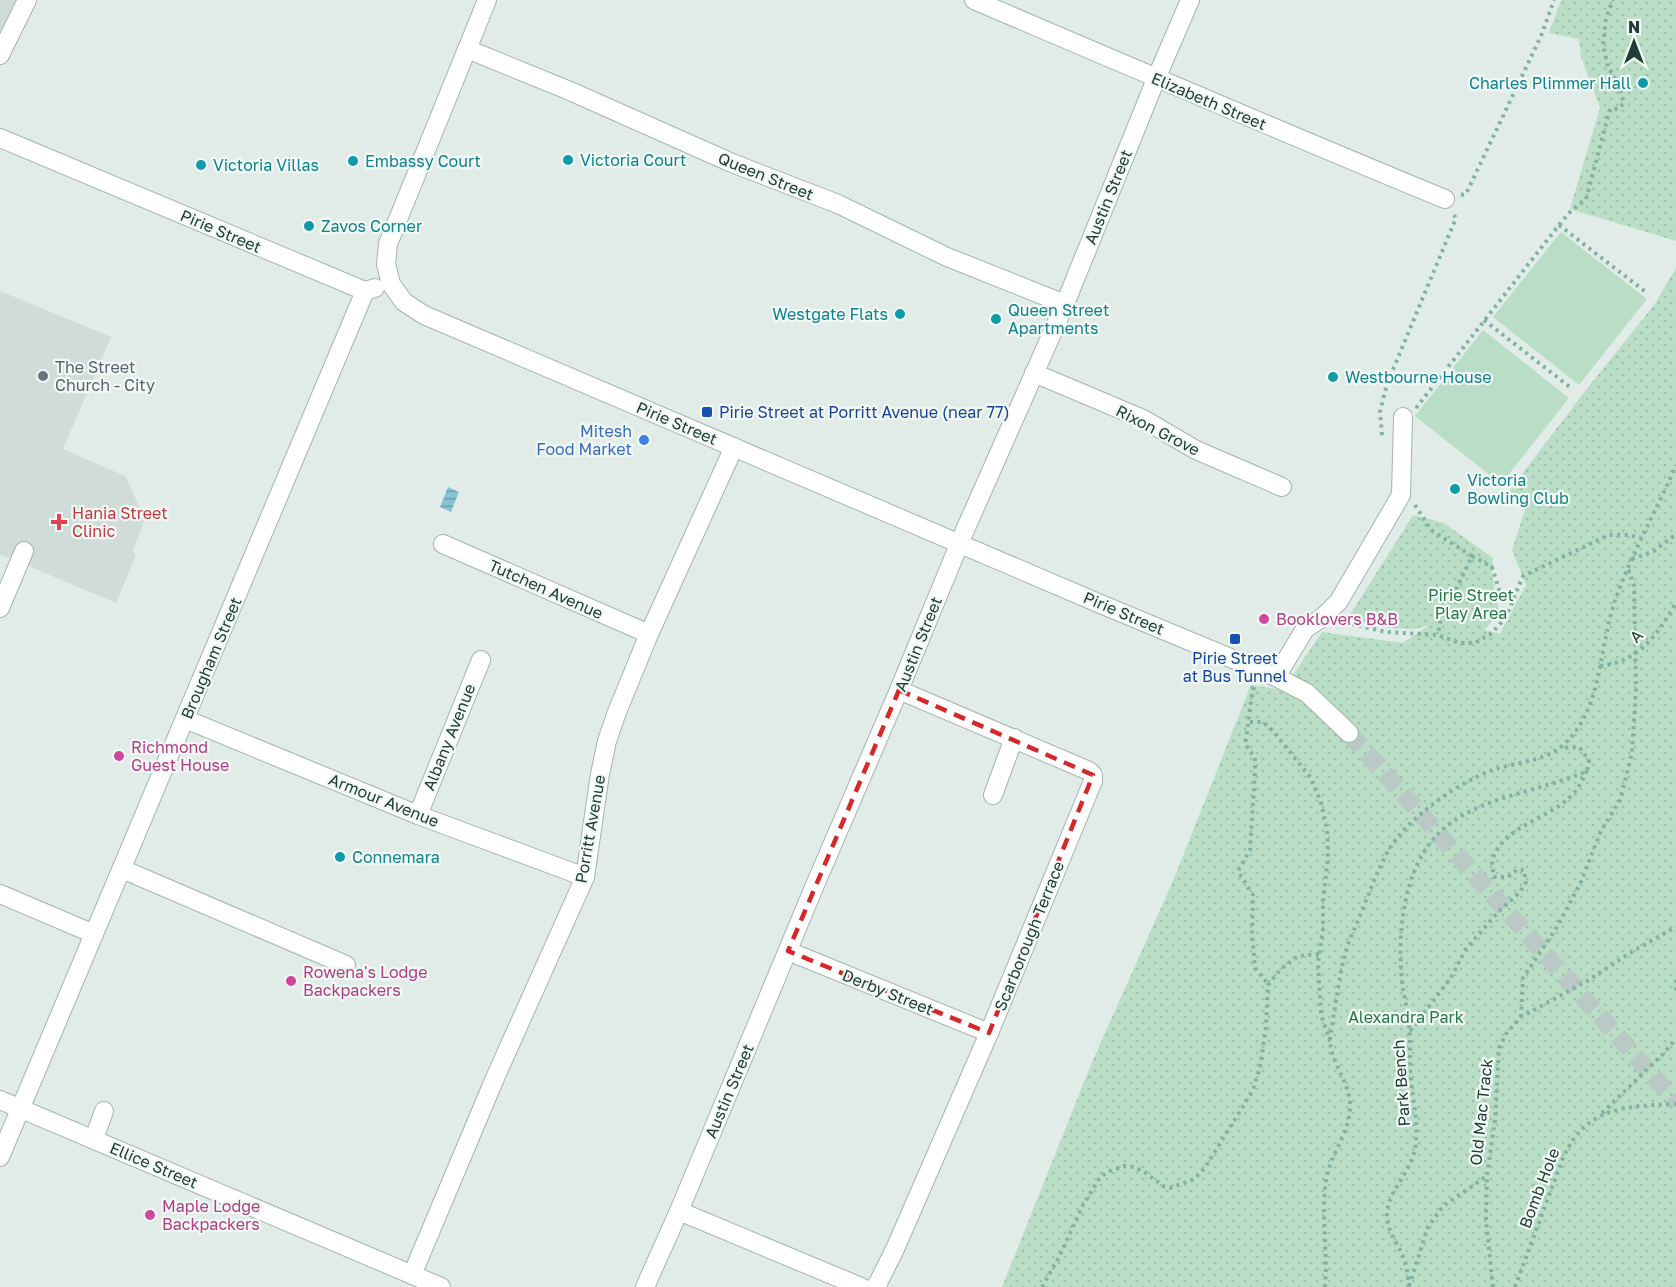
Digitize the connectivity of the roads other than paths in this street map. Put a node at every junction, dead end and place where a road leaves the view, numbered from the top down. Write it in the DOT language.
graph roads {
  1 [pos="27,0"];
  2 [pos="487,0"];
  3 [pos="974,0"];
  4 [pos="1190,0"];
  5 [pos="467,49"];
  6 [pos="0,55"];
  7 [pos="1156,79"];
  8 [pos="0,138"];
  9 [pos="1444,200"];
  10 [pos="391,284"];
  11 [pos="365,291"];
  12 [pos="1065,304"];
  13 [pos="1034,373"];
  14 [pos="1403,417"];
  15 [pos="734,447"];
  16 [pos="1282,487"];
  17 [pos="960,543"];
  18 [pos="444,544"];
  19 [pos="24,551"];
  20 [pos="0,608"];
  21 [pos="649,634"];
  22 [pos="481,660"];
  23 [pos="1276,676"];
  24 [pos="899,690"];
  25 [pos="184,719"];
  26 [pos="1349,733"];
  27 [pos="1014,738"];
  28 [pos="993,795"];
  29 [pos="418,814"];
  30 [pos="122,869"];
  31 [pos="585,877"];
  32 [pos="0,894"];
  33 [pos="94,934"];
  34 [pos="788,951"];
  35 [pos="346,966"];
  36 [pos="989,1033"];
  37 [pos="0,1100"];
  38 [pos="21,1109"];
  39 [pos="104,1111"];
  40 [pos="94,1139"];
  41 [pos="0,1157"];
  42 [pos="679,1211"];
  43 [pos="412,1275"];
  44 [pos="441,1287"];
  45 [pos="645,1287"];
  46 [pos="861,1287"];
  47 [pos="874,1287"];
  1 -- 6 [label="street"];
  2 -- 5 [label="street"];
  3 -- 7 [label="street, Elizabeth Street"];
  4 -- 7 [label="street, Austin Street"];
  5 -- 10 [label="street"];
  5 -- 12 [label="street, Queen Street"];
  7 -- 9 [label="street, Elizabeth Street"];
  7 -- 12 [label="street, Austin Street"];
  8 -- 11 [label="street, Pirie Street"];
  10 -- 11 [label="street"];
  10 -- 15 [label="street, Pirie Street"];
  11 -- 25 [label="street, Brougham Street"];
  12 -- 13 [label="street, Austin Street"];
  13 -- 16 [label="street, Rixon Grove"];
  13 -- 17 [label="street, Austin Street"];
  14 -- 23 [label="street"];
  15 -- 17 [label="street, Pirie Street"];
  15 -- 21 [label="street, Porritt Avenue"];
  17 -- 23 [label="street, Pirie Street"];
  17 -- 24 [label="street, Austin Street"];
  18 -- 21 [label="street, Tutchen Avenue"];
  19 -- 20 [label="street"];
  21 -- 31 [label="street, Porritt Avenue"];
  22 -- 29 [label="street, Albany Avenue"];
  23 -- 26 [label="street, Pirie Street"];
  24 -- 27 [label="street, Scarborough Terrace"];
  24 -- 34 [label="street, Austin Street"];
  25 -- 29 [label="street, Armour Avenue"];
  25 -- 30 [label="street, Brougham Street"];
  27 -- 28 [label="street"];
  27 -- 36 [label="street, Scarborough Terrace"];
  29 -- 31 [label="street, Armour Avenue"];
  30 -- 33 [label="street, Brougham Street"];
  30 -- 35 [label="street"];
  31 -- 43 [label="street, Porritt Avenue"];
  32 -- 33 [label="street"];
  33 -- 38 [label="street, Brougham Street"];
  34 -- 36 [label="street, Derby Street"];
  34 -- 42 [label="street, Austin Street"];
  36 -- 47 [label="street, Scarborough Terrace"];
  37 -- 38 [label="street, Ellice Street"];
  38 -- 40 [label="street, Ellice Street"];
  38 -- 41 [label="street, Brougham Street"];
  39 -- 40 [label="street"];
  40 -- 43 [label="street, Ellice Street"];
  42 -- 45 [label="street, Austin Street"];
  42 -- 46 [label="street"];
  43 -- 44 [label="street, Ellice Street"];
}
